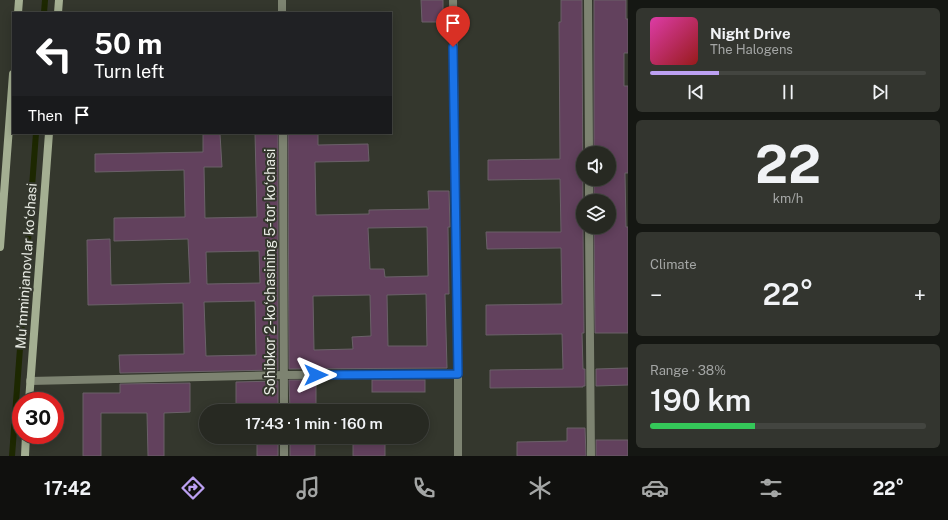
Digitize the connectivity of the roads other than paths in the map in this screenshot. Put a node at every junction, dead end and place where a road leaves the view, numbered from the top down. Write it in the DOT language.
graph roads {
  1 [pos="19,0"];
  2 [pos="59,0"];
  3 [pos="282,0"];
  4 [pos="452,0"];
  5 [pos="588,0"];
  6 [pos="18,12"];
  7 [pos="58,12"];
  8 [pos="282,12"];
  9 [pos="12,87"];
  10 [pos="49,134"];
  11 [pos="283,134"];
  12 [pos="589,146"];
  13 [pos="589,234"];
  14 [pos="0,247"];
  15 [pos="458,374"];
  16 [pos="284,375"];
  17 [pos="30,381"];
  18 [pos="29,392"];
  19 [pos="284,404"];
  20 [pos="26,444"];
  21 [pos="284,444"];
  22 [pos="25,456"];
  23 [pos="284,456"];
  24 [pos="458,456"];
  25 [pos="590,456"];
  1 -- 6 [label="main road"];
  2 -- 7 [label="main road"];
  3 -- 8 [label="street"];
  4 -- 15 [label="street"];
  5 -- 12 [label="street"];
  9 -- 14 [label="main road, Mu’mminjanovlar ko‘chasi"];
  10 -- 17 [label="main road, Mu’mminjanovlar ko‘chasi"];
  11 -- 16 [label="street, Sohibkor 2-ko‘chasining 5-tor ko‘chasi"];
  13 -- 25 [label="street"];
  15 -- 16 [label="street"];
  15 -- 24 [label="street"];
  16 -- 17 [label="street"];
  16 -- 19 [label="street, Sohibkor 2-ko‘chasining 5-tor ko‘chasi"];
  17 -- 18 [label="main road, Mu’mminjanovlar ko‘chasi"];
  20 -- 22 [label="main road"];
  21 -- 23 [label="street"];
}
